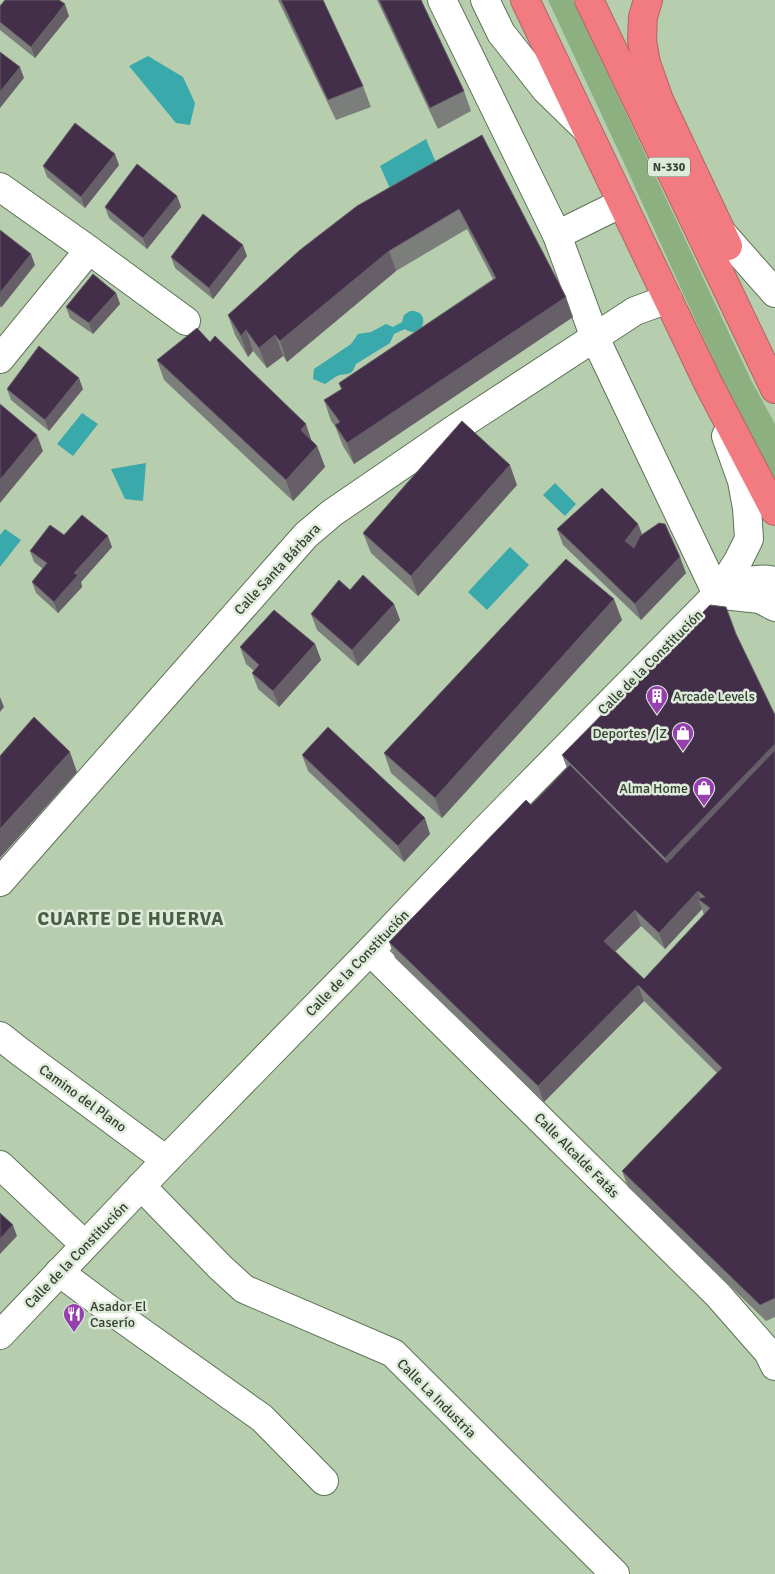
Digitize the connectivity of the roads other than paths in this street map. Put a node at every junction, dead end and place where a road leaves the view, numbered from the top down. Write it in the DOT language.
graph roads {
  1 [pos="442,0"];
  2 [pos="485,0"];
  3 [pos="525,0"];
  4 [pos="589,0"];
  5 [pos="648,0"];
  6 [pos="586,129"];
  7 [pos="0,186"];
  8 [pos="622,203"];
  9 [pos="722,233"];
  10 [pos="557,235"];
  11 [pos="88,250"];
  12 [pos="775,293"];
  13 [pos="668,299"];
  14 [pos="186,322"];
  15 [pos="749,333"];
  16 [pos="595,338"];
  17 [pos="0,358"];
  18 [pos="708,383"];
  19 [pos="775,389"];
  20 [pos="775,511"];
  21 [pos="775,581"];
  22 [pos="717,594"];
  23 [pos="775,607"];
  24 [pos="0,882"];
  25 [pos="370,952"];
  26 [pos="0,1036"];
  27 [pos="166,1160"];
  28 [pos="0,1165"];
  29 [pos="141,1186"];
  30 [pos="85,1245"];
  31 [pos="59,1272"];
  32 [pos="0,1334"];
  33 [pos="775,1366"];
  34 [pos="324,1481"];
  35 [pos="615,1574"];
  1 -- 10 [label="street"];
  2 -- 6 [label="street"];
  3 -- 6 [label="highway"];
  4 -- 15 [label="highway, N-330"];
  5 -- 9 [label="highway"];
  6 -- 8 [label="highway"];
  7 -- 11 [label="street"];
  8 -- 10 [label="street"];
  8 -- 13 [label="highway"];
  9 -- 12 [label="street"];
  9 -- 15 [label="highway"];
  10 -- 16 [label="street"];
  11 -- 14 [label="street"];
  11 -- 17 [label="street"];
  13 -- 16 [label="street, Calle Santa Bárbara"];
  13 -- 18 [label="highway"];
  15 -- 19 [label="highway, N-330"];
  16 -- 22 [label="street"];
  16 -- 24 [label="street, Calle Santa Bárbara"];
  18 -- 20 [label="highway"];
  18 -- 22 [label="street, Calle de la Constitución"];
  21 -- 22 [label="street, Calle de la Constitución"];
  22 -- 23 [label="street"];
  22 -- 25 [label="street, Calle de la Constitución"];
  25 -- 27 [label="street, Calle de la Constitución"];
  25 -- 33 [label="street, Calle Alcalde Fatás"];
  26 -- 27 [label="street, Camino del Plano"];
  27 -- 29 [label="street, Calle de la Constitución"];
  28 -- 30 [label="street"];
  29 -- 30 [label="street, Calle de la Constitución"];
  29 -- 35 [label="street, Calle La Industria"];
  30 -- 31 [label="street, Calle de la Constitución"];
  31 -- 32 [label="street, Calle de la Constitución"];
  31 -- 34 [label="street"];
}
